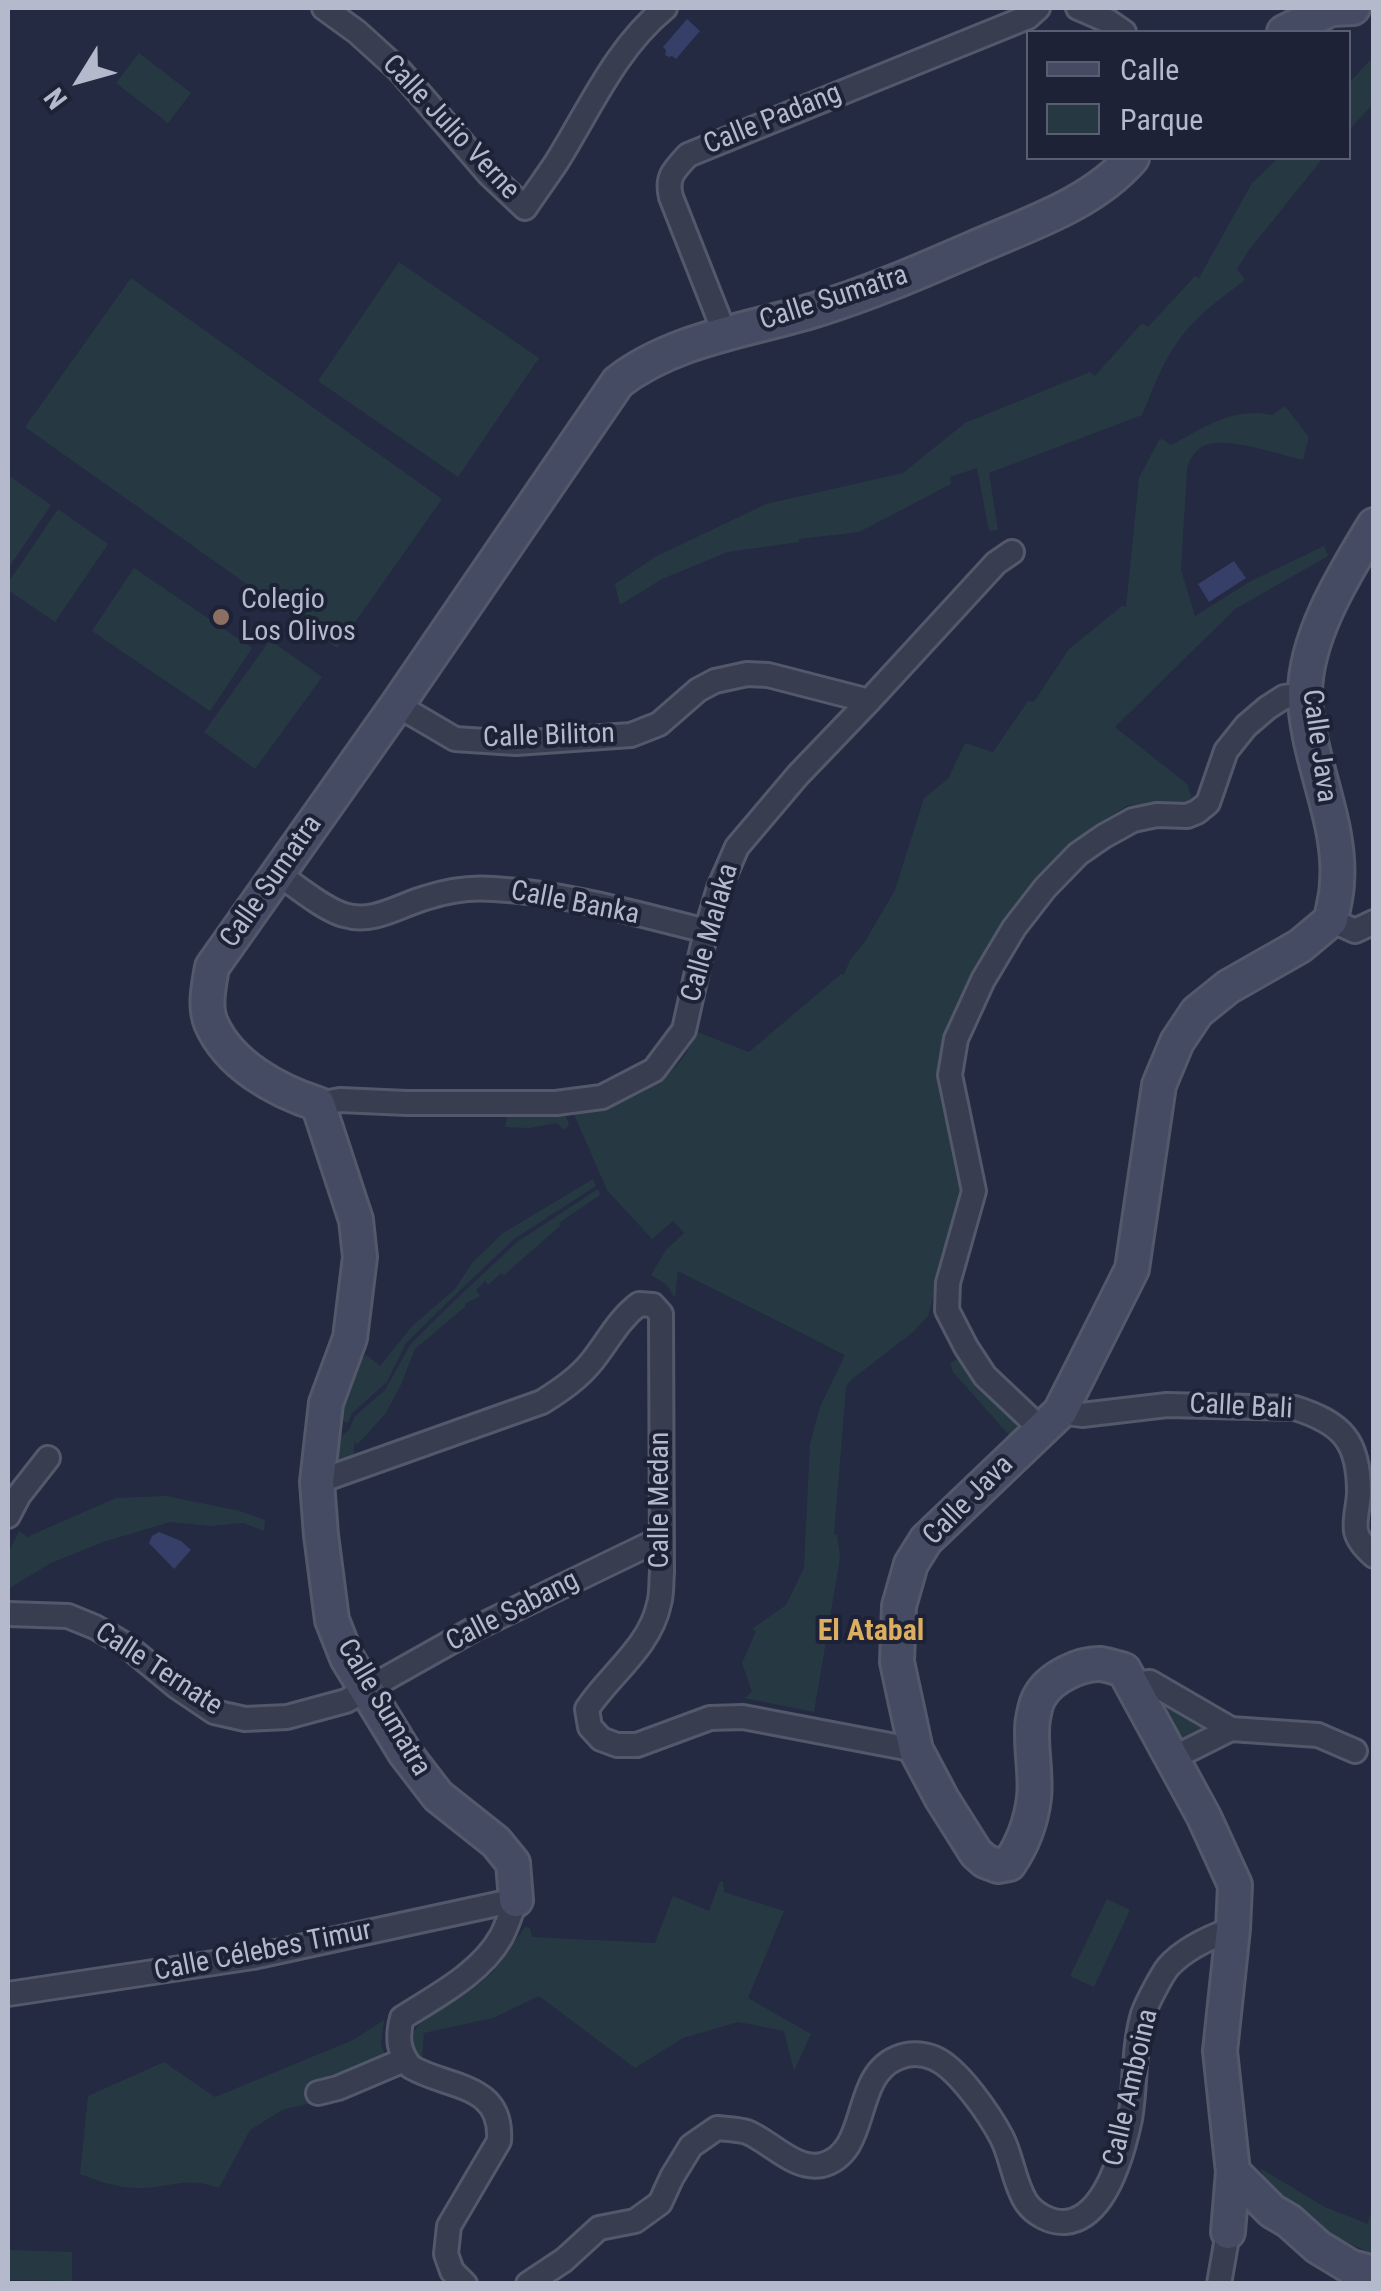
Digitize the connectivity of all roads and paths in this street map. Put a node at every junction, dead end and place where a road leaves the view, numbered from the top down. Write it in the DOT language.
graph roads {
  1 [pos="324,8"];
  2 [pos="665,8"];
  3 [pos="1038,8"];
  4 [pos="1078,8"];
  5 [pos="1353,8"];
  6 [pos="1121,30"];
  7 [pos="1288,30"];
  8 [pos="1130,160"];
  9 [pos="725,334"];
  10 [pos="1374,525"];
  11 [pos="1012,552"];
  12 [pos="1305,694"];
  13 [pos="870,702"];
  14 [pos="397,705"];
  15 [pos="278,874"];
  16 [pos="1331,920"];
  17 [pos="1374,922"];
  18 [pos="706,931"];
  19 [pos="318,1104"];
  20 [pos="1051,1421"];
  21 [pos="48,1458"];
  22 [pos="318,1482"];
  23 [pos="8,1516"];
  24 [pos="662,1538"];
  25 [pos="1374,1556"];
  26 [pos="8,1614"];
  27 [pos="1132,1684"];
  28 [pos="366,1692"];
  29 [pos="1231,1729"];
  30 [pos="916,1750"];
  31 [pos="1355,1751"];
  32 [pos="1171,1759"];
  33 [pos="516,1900"];
  34 [pos="1233,1929"];
  35 [pos="8,1994"];
  36 [pos="404,2060"];
  37 [pos="318,2093"];
  38 [pos="1232,2172"];
  39 [pos="1272,2210"];
  40 [pos="1228,2232"];
  41 [pos="1374,2273"];
  42 [pos="466,2284"];
  43 [pos="528,2284"];
  44 [pos="1219,2284"];
  1 -- 2 [label="street, Calle Julio Verne"];
  3 -- 9 [label="street, Calle Padang"];
  4 -- 6 [label="street"];
  5 -- 7 [label="street"];
  8 -- 9 [label="street, Calle Sumatra"];
  9 -- 14 [label="street, Calle Sumatra"];
  10 -- 12 [label="street, Calle Java"];
  11 -- 13 [label="street, Calle Malaka"];
  12 -- 16 [label="street, Calle Java"];
  12 -- 20 [label="street"];
  13 -- 14 [label="street, Calle Biliton"];
  13 -- 18 [label="street, Calle Malaka"];
  14 -- 15 [label="street, Calle Sumatra"];
  15 -- 18 [label="street, Calle Banka"];
  15 -- 19 [label="street, Calle Sumatra"];
  16 -- 17 [label="street"];
  16 -- 20 [label="street, Calle Java"];
  18 -- 19 [label="street, Calle Malaka"];
  19 -- 22 [label="street, Calle Sumatra"];
  20 -- 25 [label="street, Calle Bali"];
  20 -- 30 [label="street, Calle Java"];
  21 -- 23 [label="street"];
  22 -- 24 [label="street, Calle Medan"];
  22 -- 28 [label="street, Calle Sumatra"];
  24 -- 28 [label="street, Calle Sabang"];
  24 -- 30 [label="street, Calle Medan"];
  26 -- 28 [label="street, Calle Ternate"];
  27 -- 29 [label="street, Calle Java"];
  27 -- 30 [label="street, Calle Java"];
  27 -- 32 [label="street"];
  28 -- 33 [label="street, Calle Sumatra"];
  29 -- 31 [label="street, Calle Java"];
  29 -- 32 [label="street"];
  32 -- 34 [label="street"];
  33 -- 35 [label="street, Calle Célebes Timur"];
  33 -- 36 [label="street"];
  34 -- 38 [label="street"];
  34 -- 43 [label="street, Calle Amboina"];
  36 -- 37 [label="street"];
  36 -- 42 [label="street"];
  38 -- 39 [label="street"];
  38 -- 40 [label="street"];
  39 -- 40 [label="street"];
  39 -- 41 [label="street"];
  40 -- 44 [label="street"];
}
